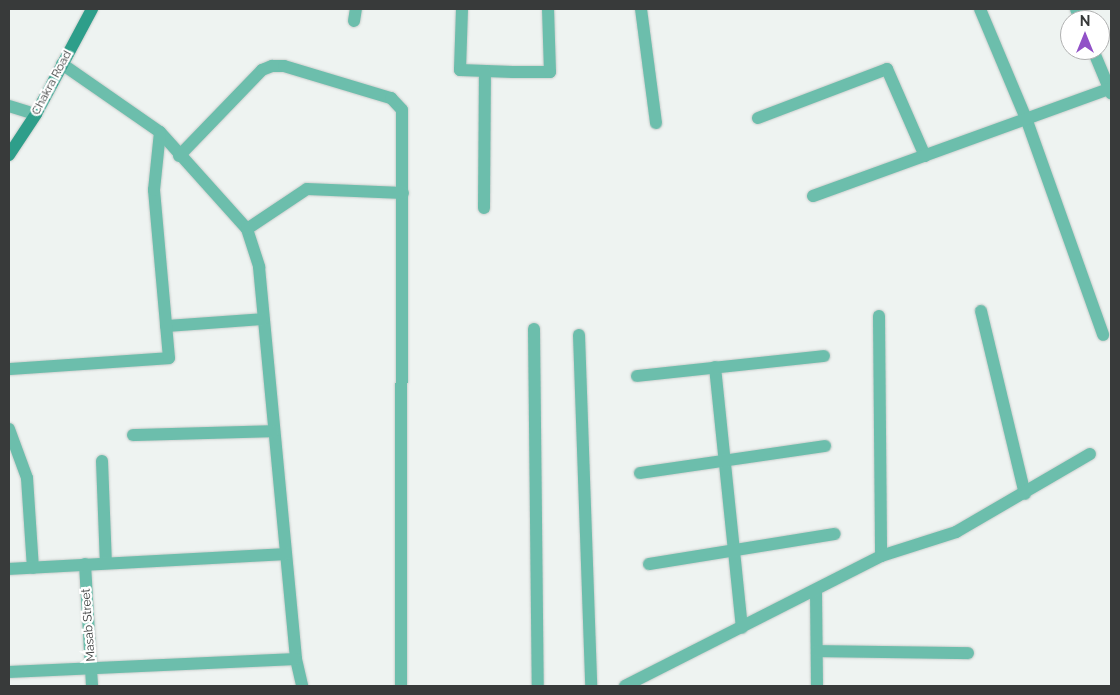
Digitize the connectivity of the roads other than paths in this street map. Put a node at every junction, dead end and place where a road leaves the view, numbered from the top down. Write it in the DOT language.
graph roads {
  1 [pos="92,9"];
  2 [pos="462,9"];
  3 [pos="548,9"];
  4 [pos="640,9"];
  5 [pos="980,9"];
  6 [pos="1098,60"];
  7 [pos="62,64"];
  8 [pos="485,71"];
  9 [pos="1111,90"];
  10 [pos="9,106"];
  11 [pos="36,114"];
  12 [pos="758,118"];
  13 [pos="1027,121"];
  14 [pos="656,123"];
  15 [pos="160,132"];
  16 [pos="9,155"];
  17 [pos="179,156"];
  18 [pos="925,156"];
  19 [pos="403,193"];
  20 [pos="813,196"];
  21 [pos="484,208"];
  22 [pos="247,229"];
  23 [pos="981,311"];
  24 [pos="878,316"];
  25 [pos="263,319"];
  26 [pos="166,326"];
  27 [pos="534,329"];
  28 [pos="579,334"];
  29 [pos="1103,335"];
  30 [pos="824,356"];
  31 [pos="715,367"];
  32 [pos="9,369"];
  33 [pos="637,376"];
  34 [pos="9,429"];
  35 [pos="273,430"];
  36 [pos="134,435"];
  37 [pos="13,445"];
  38 [pos="825,446"];
  39 [pos="1090,454"];
  40 [pos="725,460"];
  41 [pos="102,461"];
  42 [pos="640,472"];
  43 [pos="1026,494"];
  44 [pos="835,534"];
  45 [pos="734,550"];
  46 [pos="286,554"];
  47 [pos="881,556"];
  48 [pos="106,563"];
  49 [pos="85,564"];
  50 [pos="649,564"];
  51 [pos="33,568"];
  52 [pos="9,569"];
  53 [pos="816,591"];
  54 [pos="742,628"];
  55 [pos="817,651"];
  56 [pos="968,653"];
  57 [pos="296,659"];
  58 [pos="92,668"];
  59 [pos="9,672"];
  60 [pos="92,686"];
  61 [pos="302,686"];
  62 [pos="402,686"];
  63 [pos="538,686"];
  64 [pos="591,686"];
  65 [pos="625,686"];
  66 [pos="817,686"];
  1 -- 7 [label="main road, Chakra Road"];
  2 -- 8 [label="street"];
  3 -- 8 [label="street"];
  4 -- 14 [label="street"];
  5 -- 13 [label="street"];
  6 -- 9 [label="street"];
  7 -- 11 [label="main road, Chakra Road"];
  7 -- 15 [label="street"];
  8 -- 21 [label="street"];
  9 -- 13 [label="street"];
  10 -- 11 [label="street"];
  11 -- 16 [label="main road, Chakra Road"];
  12 -- 18 [label="street"];
  13 -- 18 [label="street"];
  13 -- 29 [label="street"];
  15 -- 17 [label="street"];
  15 -- 26 [label="street"];
  17 -- 19 [label="street"];
  17 -- 22 [label="street"];
  18 -- 20 [label="street"];
  19 -- 22 [label="street"];
  19 -- 62 [label="street"];
  22 -- 25 [label="street"];
  23 -- 43 [label="street"];
  24 -- 47 [label="street"];
  25 -- 26 [label="street"];
  25 -- 35 [label="street"];
  26 -- 32 [label="street"];
  27 -- 63 [label="street"];
  28 -- 64 [label="street"];
  30 -- 31 [label="street"];
  31 -- 33 [label="street"];
  31 -- 40 [label="street"];
  34 -- 37 [label="street"];
  35 -- 36 [label="street"];
  35 -- 46 [label="street"];
  37 -- 51 [label="street"];
  38 -- 40 [label="street"];
  39 -- 43 [label="street"];
  40 -- 42 [label="street"];
  40 -- 45 [label="street"];
  41 -- 48 [label="street"];
  43 -- 47 [label="street"];
  44 -- 45 [label="street"];
  45 -- 50 [label="street"];
  45 -- 54 [label="street"];
  46 -- 48 [label="street"];
  46 -- 57 [label="street"];
  47 -- 53 [label="street"];
  48 -- 49 [label="street"];
  49 -- 51 [label="street"];
  49 -- 58 [label="street, Masab Street"];
  51 -- 52 [label="street"];
  53 -- 54 [label="street"];
  53 -- 55 [label="street"];
  54 -- 65 [label="street"];
  55 -- 56 [label="street"];
  55 -- 66 [label="street"];
  57 -- 58 [label="street"];
  57 -- 61 [label="street"];
  58 -- 59 [label="street"];
  58 -- 60 [label="street, Masab Street"];
}
